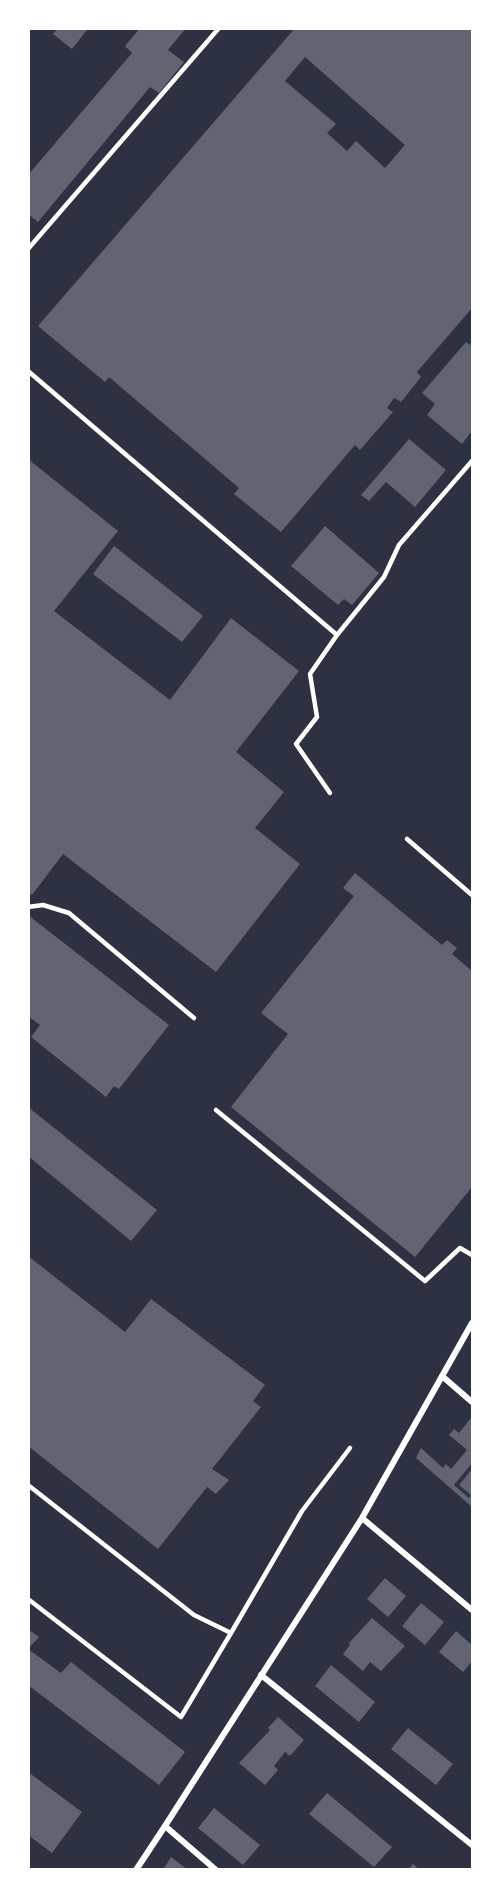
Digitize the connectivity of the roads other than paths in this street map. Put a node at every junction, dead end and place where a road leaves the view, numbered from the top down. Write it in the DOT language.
graph roads {
  1 [pos="219,28"];
  2 [pos="28,249"];
  3 [pos="31,373"];
  4 [pos="28,380"];
  5 [pos="472,461"];
  6 [pos="337,635"];
  7 [pos="330,793"];
  8 [pos="407,839"];
  9 [pos="472,895"];
  10 [pos="28,907"];
  11 [pos="194,1018"];
  12 [pos="216,1110"];
  13 [pos="472,1255"];
  14 [pos="472,1323"];
  15 [pos="442,1376"];
  16 [pos="472,1402"];
  17 [pos="350,1448"];
  18 [pos="28,1485"];
  19 [pos="362,1518"];
  20 [pos="28,1599"];
  21 [pos="472,1610"];
  22 [pos="231,1634"];
  23 [pos="261,1675"];
  24 [pos="165,1826"];
  25 [pos="472,1845"];
  26 [pos="135,1869"];
  27 [pos="216,1869"];
  1 -- 2 [label="lane"];
  3 -- 4 [label="lane"];
  3 -- 6 [label="lane"];
  5 -- 6 [label="lane"];
  6 -- 7 [label="lane"];
  8 -- 9 [label="lane"];
  10 -- 11 [label="lane"];
  12 -- 13 [label="lane"];
  14 -- 15 [label="street"];
  15 -- 16 [label="street"];
  15 -- 19 [label="street"];
  17 -- 22 [label="lane"];
  18 -- 22 [label="lane"];
  19 -- 21 [label="street"];
  19 -- 23 [label="street"];
  20 -- 22 [label="lane"];
  23 -- 24 [label="street"];
  23 -- 25 [label="street"];
  24 -- 26 [label="street"];
  24 -- 27 [label="street"];
}
